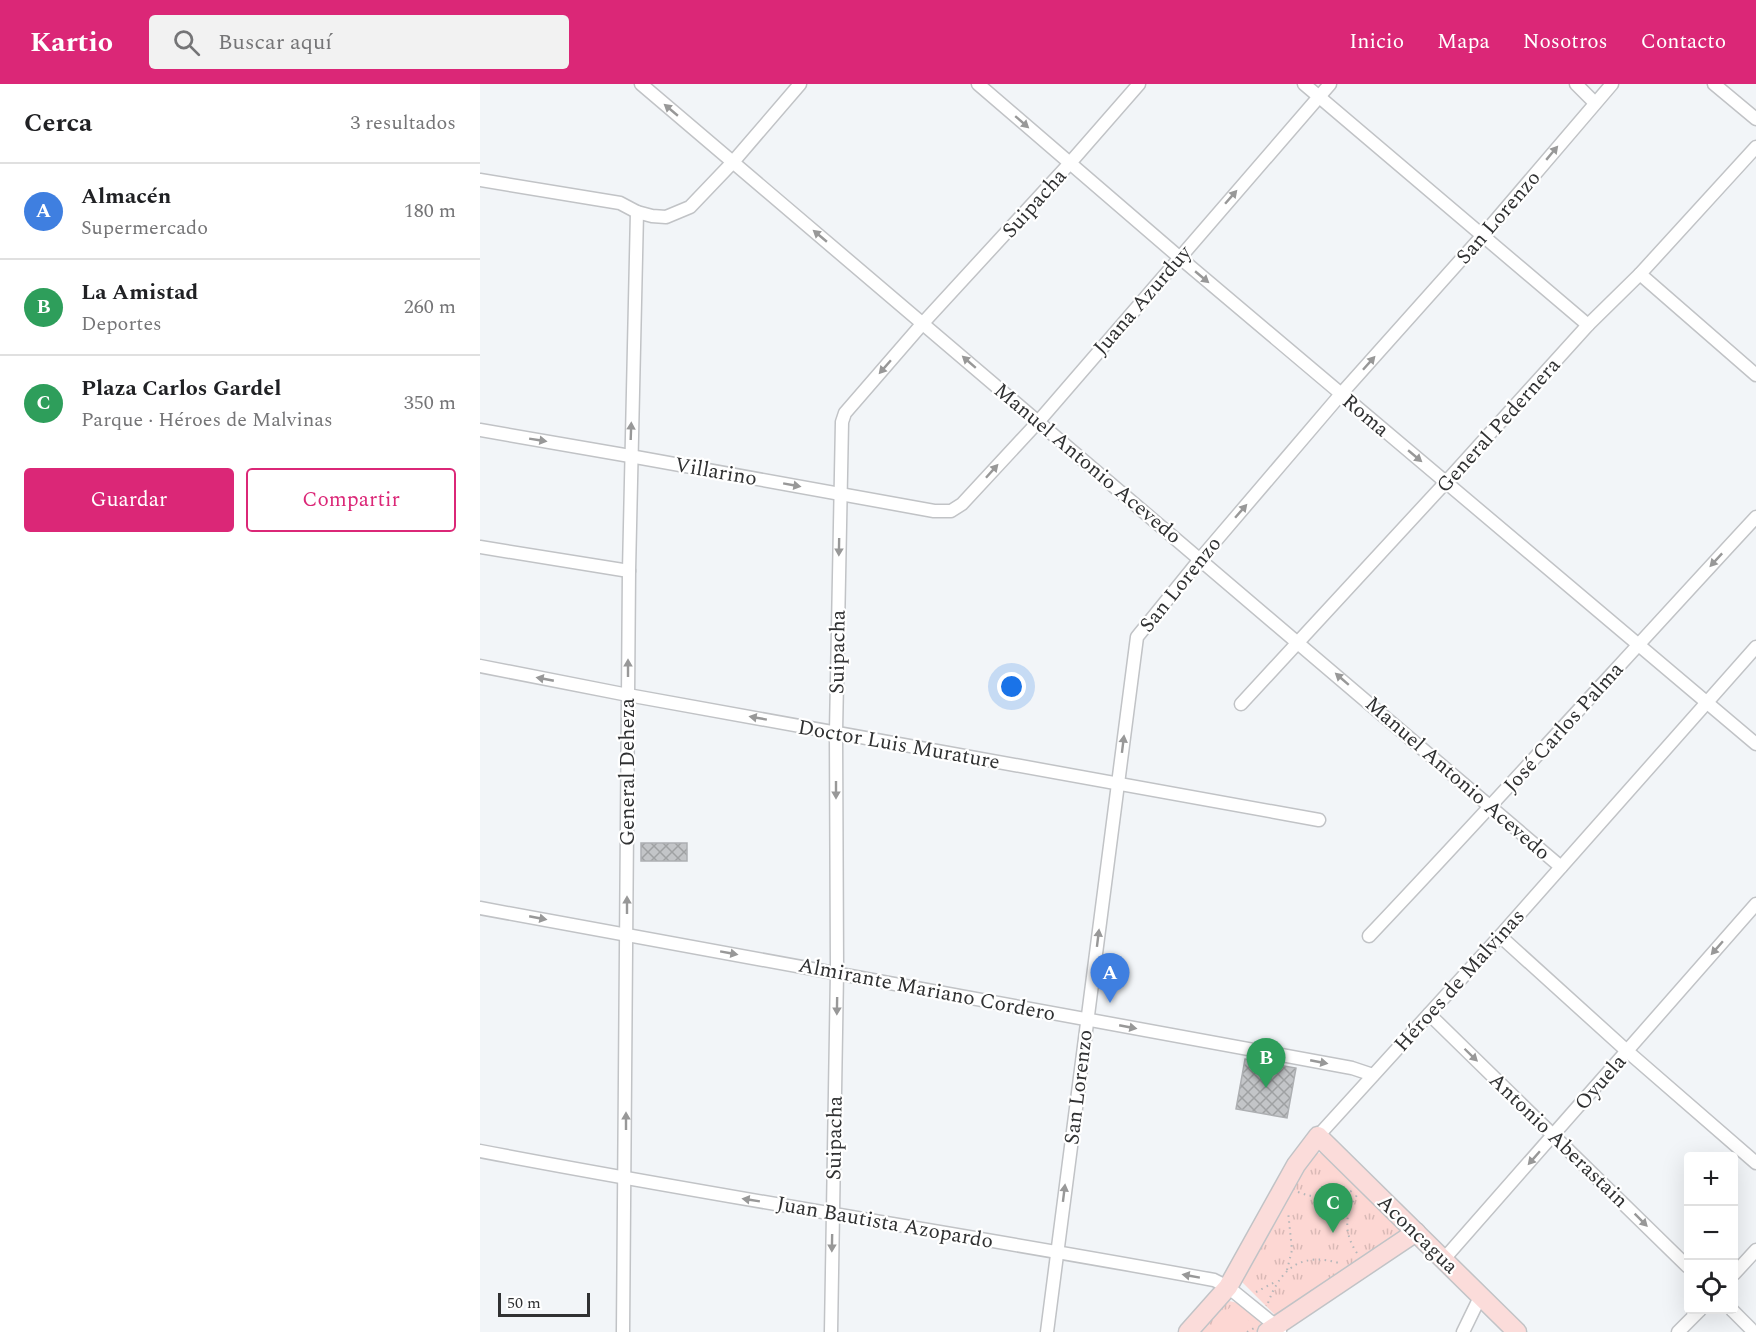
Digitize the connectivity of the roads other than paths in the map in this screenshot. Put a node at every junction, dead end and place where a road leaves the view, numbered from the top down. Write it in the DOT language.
graph roads {
  1 [pos="641,84"];
  2 [pos="800,84"];
  3 [pos="978,84"];
  4 [pos="1139,84"];
  5 [pos="1304,84"];
  6 [pos="1330,84"];
  7 [pos="1576,84"];
  8 [pos="1612,84"];
  9 [pos="1714,84"];
  10 [pos="1319,97"];
  11 [pos="1595,103"];
  12 [pos="1756,119"];
  13 [pos="1756,147"];
  14 [pos="733,162"];
  15 [pos="1070,163"];
  16 [pos="480,180"];
  17 [pos="637,212"];
  18 [pos="1483,235"];
  19 [pos="1179,257"];
  20 [pos="1640,274"];
  21 [pos="923,323"];
  22 [pos="1588,325"];
  23 [pos="1756,375"];
  24 [pos="1341,394"];
  25 [pos="1038,422"];
  26 [pos="480,430"];
  27 [pos="630,456"];
  28 [pos="1446,482"];
  29 [pos="840,494"];
  30 [pos="951,511"];
  31 [pos="1756,517"];
  32 [pos="480,547"];
  33 [pos="1201,558"];
  34 [pos="628,571"];
  35 [pos="1298,641"];
  36 [pos="1638,644"];
  37 [pos="1756,647"];
  38 [pos="480,666"];
  39 [pos="628,695"];
  40 [pos="1706,702"];
  41 [pos="1240,704"];
  42 [pos="836,732"];
  43 [pos="1756,744"];
  44 [pos="1118,784"];
  45 [pos="1491,807"];
  46 [pos="1319,820"];
  47 [pos="1562,867"];
  48 [pos="1756,904"];
  49 [pos="480,908"];
  50 [pos="627,935"];
  51 [pos="1370,936"];
  52 [pos="1500,936"];
  53 [pos="837,972"];
  54 [pos="1429,1014"];
  55 [pos="1087,1019"];
  56 [pos="1627,1051"];
  57 [pos="1373,1075"];
  58 [pos="1554,1135"];
  59 [pos="1318,1136"];
  60 [pos="480,1151"];
  61 [pos="1756,1163"];
  62 [pos="625,1179"];
  63 [pos="833,1213"];
  64 [pos="1416,1232"];
  65 [pos="1756,1250"];
  66 [pos="1057,1251"];
  67 [pos="1444,1259"];
  68 [pos="1684,1262"];
  69 [pos="1738,1270"];
  70 [pos="1228,1287"];
  71 [pos="1481,1295"];
  72 [pos="1696,1314"];
  73 [pos="1736,1314"];
  74 [pos="1274,1330"];
  75 [pos="623,1332"];
  76 [pos="831,1332"];
  77 [pos="1047,1332"];
  78 [pos="1188,1332"];
  79 [pos="1463,1332"];
  80 [pos="1517,1332"];
  81 [pos="1678,1332"];
  82 [pos="1754,1332"];
  14 -- 1 [label="street, Manuel Antonio Acevedo, one-way"];
  2 -- 14 [label="street"];
  3 -- 15 [label="street, Roma, one-way"];
  4 -- 15 [label="street, Suipacha"];
  5 -- 10 [label="street"];
  6 -- 10 [label="street, Juana Azurduy"];
  7 -- 11 [label="street"];
  8 -- 11 [label="street, San Lorenzo"];
  9 -- 12 [label="street"];
  10 -- 18 [label="street"];
  19 -- 10 [label="street, Juana Azurduy, one-way"];
  18 -- 11 [label="street, San Lorenzo, one-way"];
  13 -- 20 [label="street, General Pedernera"];
  14 -- 17 [label="street"];
  21 -- 14 [label="street, Manuel Antonio Acevedo, one-way"];
  15 -- 19 [label="street, Roma"];
  15 -- 21 [label="street, Suipacha"];
  16 -- 17 [label="street"];
  27 -- 17 [label="street, General Deheza, one-way"];
  18 -- 22 [label="street"];
  24 -- 18 [label="street, San Lorenzo, one-way"];
  19 -- 24 [label="street, Roma, one-way"];
  19 -- 25 [label="street, Juana Azurduy"];
  20 -- 22 [label="street, General Pedernera"];
  20 -- 23 [label="street"];
  25 -- 21 [label="street, Manuel Antonio Acevedo, one-way"];
  21 -- 29 [label="street, Suipacha, one-way"];
  22 -- 28 [label="street, General Pedernera"];
  24 -- 28 [label="street, Roma, one-way"];
  33 -- 24 [label="street, San Lorenzo, one-way"];
  30 -- 25 [label="street, Juana Azurduy, one-way"];
  25 -- 33 [label="street, Manuel Antonio Acevedo"];
  26 -- 27 [label="street, Villarino, one-way"];
  27 -- 29 [label="street, Villarino, one-way"];
  27 -- 34 [label="street, General Deheza"];
  28 -- 35 [label="street, General Pedernera"];
  28 -- 36 [label="street, Roma"];
  29 -- 30 [label="street, Villarino"];
  29 -- 42 [label="street, Suipacha, one-way"];
  31 -- 36 [label="street, José Carlos Palma, one-way"];
  32 -- 34 [label="street"];
  33 -- 35 [label="street, Manuel Antonio Acevedo"];
  44 -- 33 [label="street, San Lorenzo, one-way"];
  39 -- 34 [label="street, General Deheza, one-way"];
  35 -- 41 [label="street, General Pedernera"];
  45 -- 35 [label="street, Manuel Antonio Acevedo, one-way"];
  36 -- 40 [label="street, Roma"];
  36 -- 45 [label="street, José Carlos Palma"];
  37 -- 40 [label="street, Héroes de Malvinas"];
  39 -- 38 [label="street, Doctor Luis Murature, one-way"];
  42 -- 39 [label="street, Doctor Luis Murature, one-way"];
  50 -- 39 [label="street, General Deheza, one-way"];
  40 -- 43 [label="street, Roma"];
  40 -- 47 [label="street, Héroes de Malvinas"];
  42 -- 44 [label="street, Doctor Luis Murature"];
  42 -- 53 [label="street, Suipacha, one-way"];
  44 -- 46 [label="street, Doctor Luis Murature"];
  55 -- 44 [label="street, San Lorenzo, one-way"];
  45 -- 47 [label="street, Manuel Antonio Acevedo"];
  45 -- 51 [label="street, José Carlos Palma"];
  47 -- 52 [label="street, Héroes de Malvinas"];
  48 -- 56 [label="street, Oyuela, one-way"];
  49 -- 50 [label="street, Almirante Mariano Cordero, one-way"];
  50 -- 53 [label="street, Almirante Mariano Cordero, one-way"];
  62 -- 50 [label="street, General Deheza, one-way"];
  52 -- 54 [label="street, Héroes de Malvinas"];
  52 -- 56 [label="street"];
  53 -- 55 [label="street, Almirante Mariano Cordero"];
  53 -- 63 [label="street, Suipacha, one-way"];
  54 -- 57 [label="street, Héroes de Malvinas"];
  54 -- 58 [label="street, Antonio Aberastain, one-way"];
  55 -- 57 [label="street, Almirante Mariano Cordero, one-way"];
  66 -- 55 [label="street, San Lorenzo, one-way"];
  56 -- 58 [label="street, Oyuela"];
  56 -- 61 [label="street"];
  57 -- 59 [label="street, Héroes de Malvinas"];
  58 -- 67 [label="street, Oyuela, one-way"];
  58 -- 68 [label="street, Antonio Aberastain, one-way"];
  59 -- 64 [label="street, Aconcagua"];
  59 -- 70 [label="street, Héroes de Malvinas"];
  60 -- 62 [label="street, Juan Bautista Azopardo"];
  63 -- 62 [label="street, Juan Bautista Azopardo, one-way"];
  62 -- 75 [label="street, General Deheza"];
  63 -- 66 [label="street, Juan Bautista Azopardo"];
  63 -- 76 [label="street, Suipacha, one-way"];
  64 -- 67 [label="street, Aconcagua"];
  64 -- 74 [label="street"];
  65 -- 69 [label="street"];
  70 -- 66 [label="street, Juan Bautista Azopardo, one-way"];
  66 -- 77 [label="street, San Lorenzo"];
  67 -- 71 [label="street, Aconcagua"];
  70 -- 74 [label="street, Juan Bautista Azopardo"];
  70 -- 78 [label="street, Héroes de Malvinas"];
  71 -- 79 [label="street"];
  71 -- 80 [label="street, Aconcagua"];
  72 -- 81 [label="street"];
  73 -- 82 [label="street"];
}
